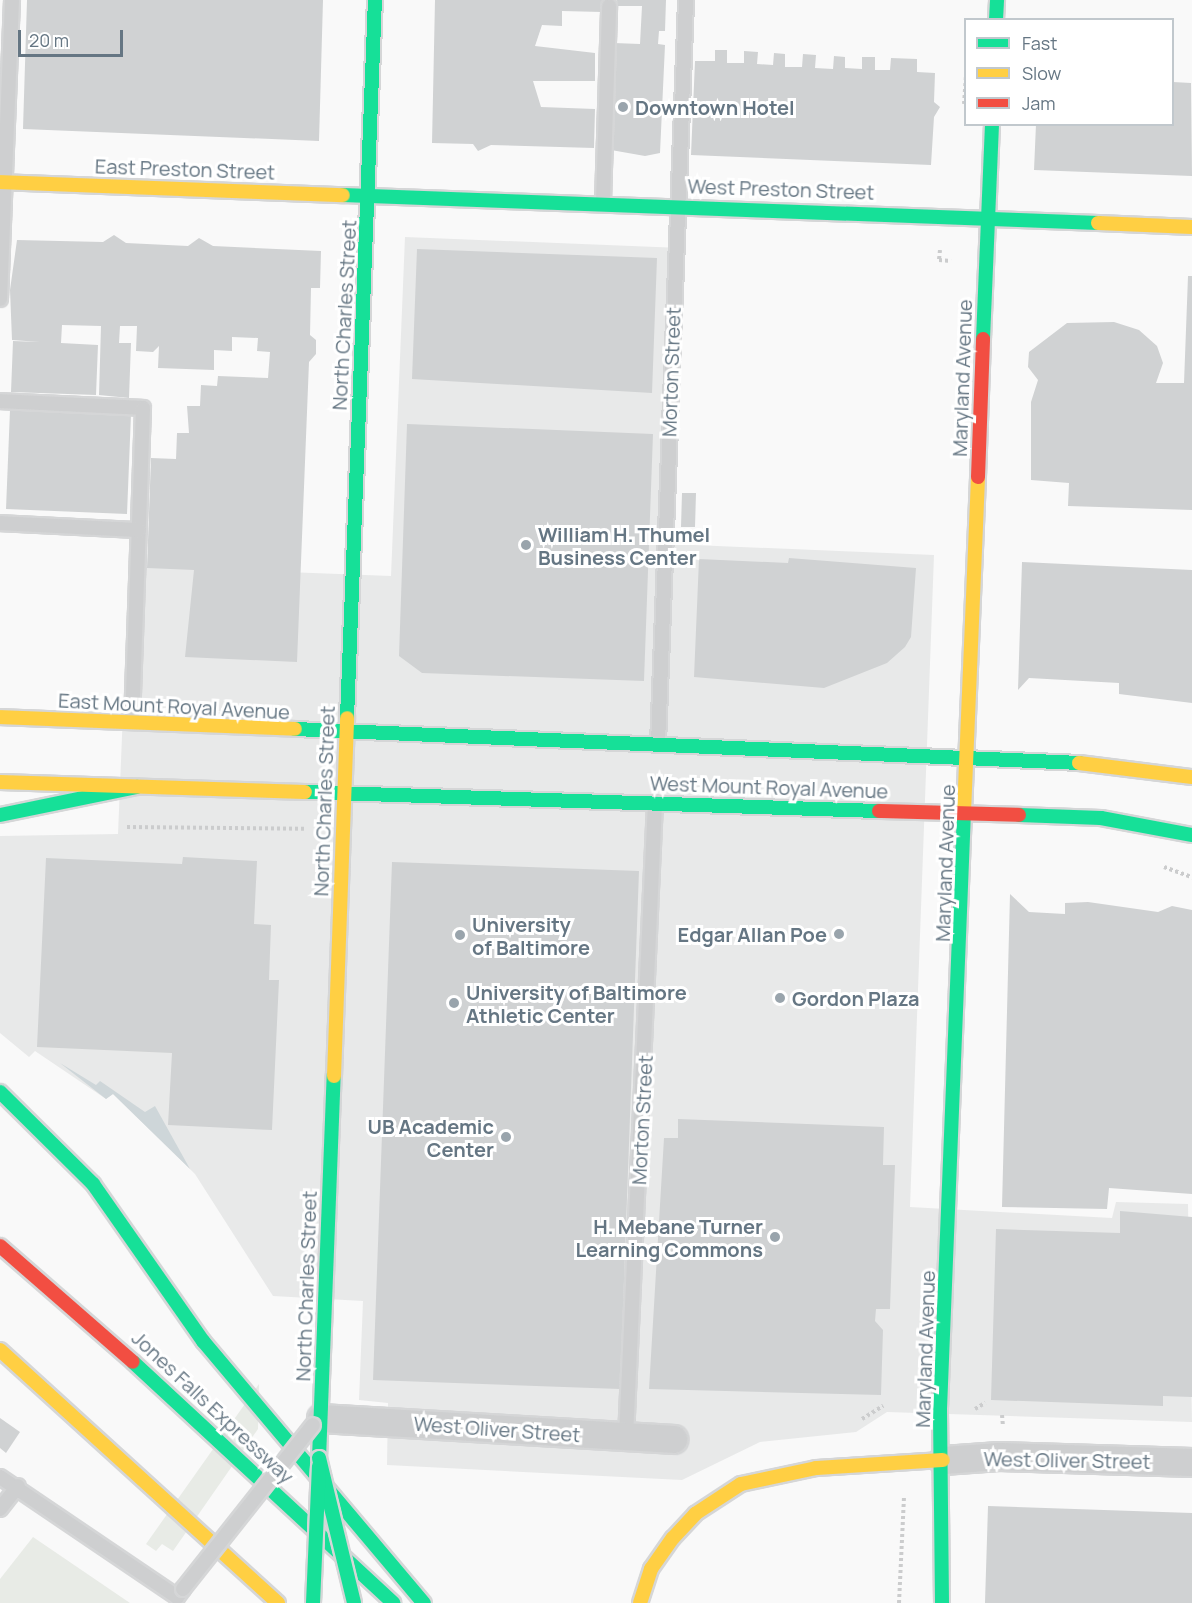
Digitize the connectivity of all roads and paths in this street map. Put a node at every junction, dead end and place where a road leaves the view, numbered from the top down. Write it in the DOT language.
graph roads {
  1 [pos="12,0"];
  2 [pos="375,0"];
  3 [pos="686,0"];
  4 [pos="997,0"];
  5 [pos="609,6"];
  6 [pos="996,18"];
  7 [pos="992,126"];
  8 [pos="3,182"];
  9 [pos="369,195"];
  10 [pos="603,202"];
  11 [pos="678,205"];
  12 [pos="988,216"];
  13 [pos="1192,227"];
  14 [pos="939,260"];
  15 [pos="951,261"];
  16 [pos="0,299"];
  17 [pos="0,401"];
  18 [pos="0,523"];
  19 [pos="139,530"];
  20 [pos="0,717"];
  21 [pos="132,724"];
  22 [pos="346,733"];
  23 [pos="658,744"];
  24 [pos="969,757"];
  25 [pos="1192,777"];
  26 [pos="0,782"];
  27 [pos="137,786"];
  28 [pos="344,793"];
  29 [pos="655,803"];
  30 [pos="967,813"];
  31 [pos="0,815"];
  32 [pos="119,826"];
  33 [pos="281,832"];
  34 [pos="1192,835"];
  35 [pos="0,1092"];
  36 [pos="0,1246"];
  37 [pos="0,1350"];
  38 [pos="985,1403"];
  39 [pos="883,1406"];
  40 [pos="972,1411"];
  41 [pos="862,1419"];
  42 [pos="318,1425"];
  43 [pos="626,1437"];
  44 [pos="673,1438"];
  45 [pos="319,1458"];
  46 [pos="943,1460"];
  47 [pos="1192,1462"];
  48 [pos="0,1477"];
  49 [pos="18,1486"];
  50 [pos="0,1509"];
  51 [pos="278,1603"];
  52 [pos="314,1603"];
  53 [pos="354,1603"];
  54 [pos="393,1603"];
  55 [pos="424,1603"];
  56 [pos="640,1603"];
  57 [pos="942,1603"];
  1 -- 8 [label="lane"];
  2 -- 9 [label="main road, North Charles Street"];
  3 -- 11 [label="lane, Morton Street"];
  4 -- 6 [label="main road"];
  5 -- 10 [label="lane"];
  7 -- 12 [label="main road, Maryland Avenue"];
  8 -- 9 [label="main road, East Preston Street"];
  8 -- 16 [label="lane"];
  9 -- 10 [label="main road, West Preston Street"];
  9 -- 22 [label="main road, North Charles Street"];
  10 -- 11 [label="main road, West Preston Street"];
  11 -- 12 [label="main road, West Preston Street"];
  11 -- 23 [label="lane, Morton Street"];
  12 -- 13 [label="main road, West Preston Street"];
  12 -- 24 [label="main road, Maryland Avenue"];
  14 -- 15 [label="path"];
  17 -- 19 [label="lane"];
  18 -- 19 [label="lane"];
  19 -- 21 [label="lane"];
  20 -- 21 [label="main road, East Mount Royal Avenue"];
  21 -- 22 [label="main road, East Mount Royal Avenue"];
  22 -- 23 [label="main road, West Mount Royal Avenue"];
  22 -- 28 [label="main road, North Charles Street"];
  23 -- 24 [label="main road, West Mount Royal Avenue"];
  24 -- 25 [label="main road, West Mount Royal Avenue"];
  24 -- 30 [label="main road, Maryland Avenue"];
  26 -- 27 [label="main road"];
  27 -- 28 [label="main road"];
  27 -- 31 [label="main road"];
  28 -- 29 [label="main road, West Mount Royal Avenue"];
  28 -- 42 [label="main road, North Charles Street"];
  29 -- 30 [label="main road, West Mount Royal Avenue"];
  29 -- 43 [label="lane, Morton Street"];
  30 -- 34 [label="main road, West Mount Royal Avenue"];
  30 -- 46 [label="main road, Maryland Avenue"];
  32 -- 33 [label="path"];
  35 -- 55 [label="main road"];
  36 -- 54 [label="main road, Jones Falls Expressway"];
  37 -- 51 [label="main road"];
  38 -- 40 [label="path"];
  39 -- 41 [label="path"];
  42 -- 43 [label="street, West Oliver Street"];
  42 -- 45 [label="main road, North Charles Street"];
  42 -- 49 [label="lane, bridge"];
  43 -- 44 [label="street, West Oliver Street"];
  45 -- 52 [label="main road, North Charles Street, bridge"];
  45 -- 53 [label="main road, bridge"];
  46 -- 47 [label="street, West Oliver Street"];
  46 -- 56 [label="main road"];
  46 -- 57 [label="main road, Maryland Avenue"];
  48 -- 49 [label="lane"];
  49 -- 50 [label="lane"];
}
